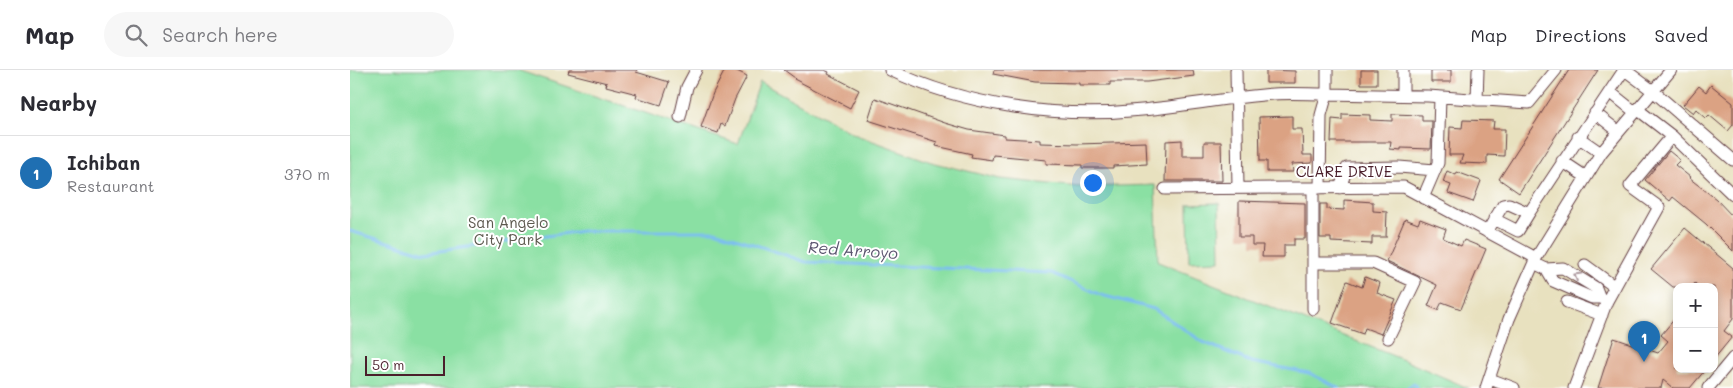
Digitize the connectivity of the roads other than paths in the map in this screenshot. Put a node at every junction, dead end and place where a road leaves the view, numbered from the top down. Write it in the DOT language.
graph roads {
  1 [pos="696,70"];
  2 [pos="890,70"];
  3 [pos="1236,70"];
  4 [pos="1327,70"];
  5 [pos="1403,70"];
  6 [pos="1478,70"];
  7 [pos="1556,70"];
  8 [pos="1625,70"];
  9 [pos="1671,70"];
  10 [pos="1653,91"];
  11 [pos="1610,92"];
  12 [pos="1327,94"];
  13 [pos="1403,95"];
  14 [pos="1440,97"];
  15 [pos="1236,98"];
  16 [pos="1477,100"];
  17 [pos="1636,111"];
  18 [pos="1595,113"];
  19 [pos="680,116"];
  20 [pos="1618,131"];
  21 [pos="1672,136"];
  22 [pos="1578,137"];
  23 [pos="1601,153"];
  24 [pos="1733,160"];
  25 [pos="1562,162"];
  26 [pos="1435,170"];
  27 [pos="1586,177"];
  28 [pos="1238,188"];
  29 [pos="1317,188"];
  30 [pos="1340,188"];
  31 [pos="1165,189"];
  32 [pos="1733,196"];
  33 [pos="1423,198"];
  34 [pos="1529,213"];
  35 [pos="1494,219"];
  36 [pos="1487,232"];
  37 [pos="1535,261"];
  38 [pos="1313,263"];
  39 [pos="1584,265"];
  40 [pos="1615,286"];
  41 [pos="1604,300"];
  42 [pos="1567,302"];
  43 [pos="1313,309"];
  44 [pos="1602,315"];
  45 [pos="1388,338"];
  46 [pos="1733,358"];
  47 [pos="1488,383"];
  48 [pos="1514,388"];
  49 [pos="1574,388"];
  50 [pos="1708,388"];
  1 -- 19 [label="street"];
  2 -- 15 [label="street"];
  3 -- 15 [label="street"];
  4 -- 12 [label="street"];
  5 -- 13 [label="street"];
  6 -- 16 [label="street"];
  7 -- 16 [label="street"];
  8 -- 10 [label="street"];
  8 -- 11 [label="street"];
  9 -- 10 [label="street"];
  10 -- 17 [label="street"];
  10 -- 24 [label="street"];
  11 -- 17 [label="street"];
  11 -- 18 [label="street"];
  12 -- 13 [label="street"];
  12 -- 15 [label="street"];
  12 -- 29 [label="street"];
  13 -- 14 [label="street"];
  14 -- 16 [label="street"];
  14 -- 26 [label="street"];
  15 -- 28 [label="street"];
  17 -- 20 [label="street"];
  17 -- 21 [label="street"];
  18 -- 20 [label="street"];
  18 -- 22 [label="street"];
  20 -- 23 [label="street"];
  21 -- 32 [label="street"];
  21 -- 40 [label="street"];
  22 -- 23 [label="street"];
  22 -- 25 [label="street"];
  23 -- 27 [label="street"];
  25 -- 27 [label="street"];
  25 -- 34 [label="street"];
  26 -- 30 [label="street"];
  26 -- 33 [label="street"];
  27 -- 37 [label="street"];
  28 -- 29 [label="street, CLARE DRIVE"];
  28 -- 31 [label="street, CLARE DRIVE"];
  29 -- 30 [label="street, CLARE DRIVE"];
  29 -- 38 [label="street"];
  30 -- 33 [label="street, CLARE DRIVE"];
  33 -- 36 [label="street, CLARE DRIVE"];
  34 -- 35 [label="street"];
  34 -- 35 [label="street"];
  35 -- 36 [label="street"];
  36 -- 37 [label="street, CLARE DRIVE"];
  37 -- 41 [label="street, CLARE DRIVE"];
  37 -- 47 [label="street"];
  38 -- 43 [label="street"];
  38 -- 45 [label="street"];
  39 -- 40 [label="street"];
  40 -- 41 [label="street"];
  41 -- 44 [label="street"];
  42 -- 44 [label="street"];
  44 -- 49 [label="street"];
  46 -- 50 [label="street"];
  47 -- 48 [label="street"];
}
